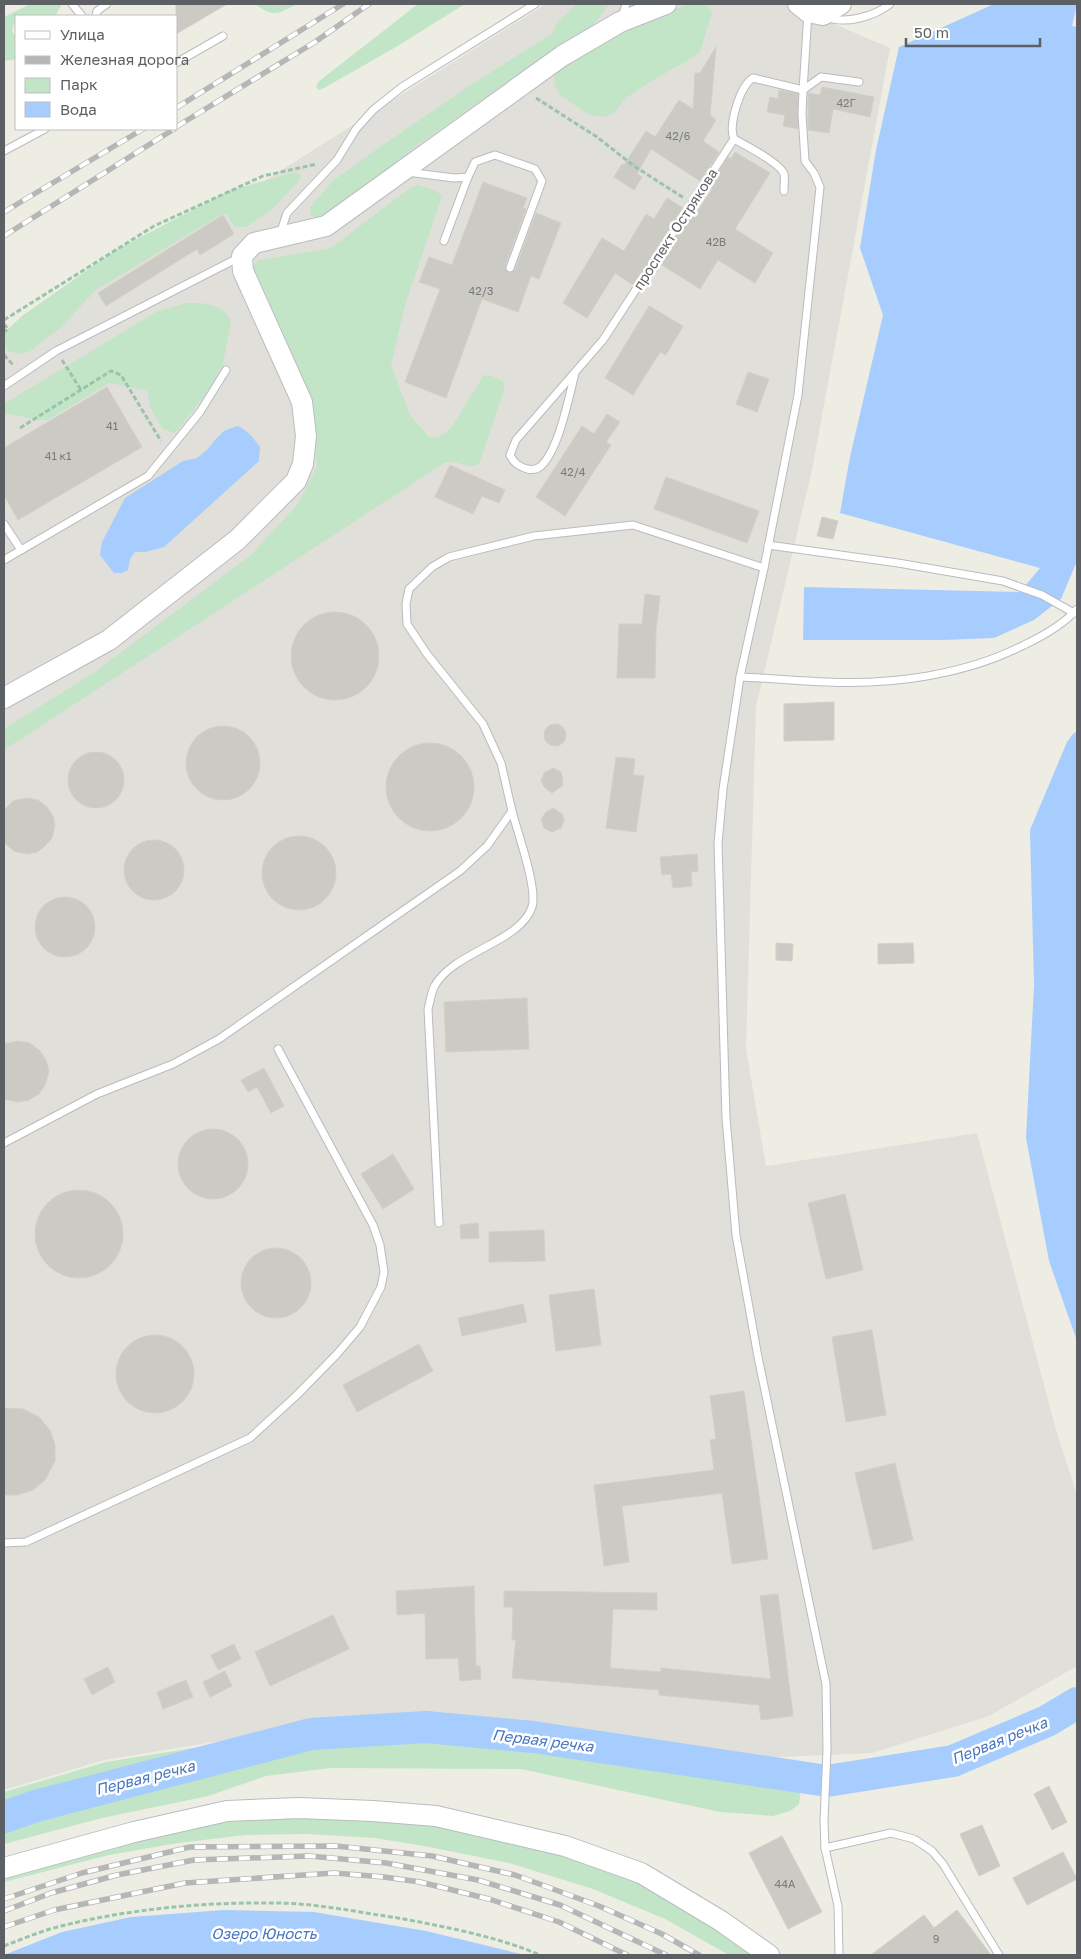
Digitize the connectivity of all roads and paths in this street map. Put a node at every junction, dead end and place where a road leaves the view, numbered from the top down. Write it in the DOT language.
graph roads {
  1 [pos="72,4"];
  2 [pos="107,4"];
  3 [pos="536,4"];
  4 [pos="666,4"];
  5 [pos="841,4"];
  6 [pos="890,4"];
  7 [pos="810,10"];
  8 [pos="623,13"];
  9 [pos="81,15"];
  10 [pos="96,15"];
  11 [pos="222,36"];
  12 [pos="178,63"];
  13 [pos="859,82"];
  14 [pos="803,90"];
  15 [pos="510,93"];
  16 [pos="43,130"];
  17 [pos="734,139"];
  18 [pos="4,151"];
  19 [pos="337,160"];
  20 [pos="402,172"];
  21 [pos="468,177"];
  22 [pos="784,191"];
  23 [pos="692,204"];
  24 [pos="280,237"];
  25 [pos="444,241"];
  26 [pos="242,256"];
  27 [pos="510,268"];
  28 [pos="4,320"];
  29 [pos="4,324"];
  30 [pos="4,332"];
  31 [pos="56,351"];
  32 [pos="4,355"];
  33 [pos="11,363"];
  34 [pos="226,370"];
  35 [pos="575,373"];
  36 [pos="4,386"];
  37 [pos="81,390"];
  38 [pos="20,428"];
  39 [pos="168,452"];
  40 [pos="4,524"];
  41 [pos="768,545"];
  42 [pos="21,550"];
  43 [pos="4,560"];
  44 [pos="764,568"];
  45 [pos="1075,611"];
  46 [pos="740,677"];
  47 [pos="4,698"];
  48 [pos="512,811"];
  49 [pos="278,1049"];
  50 [pos="4,1143"];
  51 [pos="439,1223"];
  52 [pos="4,1543"];
  53 [pos="825,1848"];
  54 [pos="4,1868"];
  55 [pos="4,1946"];
  56 [pos="540,1955"];
  57 [pos="769,1955"];
  58 [pos="839,1955"];
  59 [pos="999,1955"];
  1 -- 9 [label="lane"];
  2 -- 10 [label="lane"];
  3 -- 19 [label="lane"];
  4 -- 8 [label="street"];
  5 -- 7 [label="street"];
  6 -- 7 [label="lane"];
  7 -- 14 [label="lane"];
  8 -- 15 [label="street"];
  11 -- 12 [label="lane"];
  13 -- 14 [label="lane"];
  14 -- 17 [label="lane"];
  14 -- 41 [label="lane"];
  15 -- 20 [label="street"];
  15 -- 23 [label="path"];
  16 -- 18 [label="lane"];
  17 -- 22 [label="lane"];
  17 -- 23 [label="lane, проспект Острякова"];
  19 -- 24 [label="lane"];
  19 -- 28 [label="path"];
  20 -- 21 [label="lane"];
  20 -- 24 [label="street"];
  21 -- 25 [label="lane"];
  21 -- 27 [label="lane"];
  23 -- 35 [label="lane, проспект Острякова"];
  24 -- 26 [label="street"];
  26 -- 31 [label="lane"];
  26 -- 47 [label="street"];
  29 -- 30 [label="path"];
  31 -- 36 [label="lane"];
  31 -- 37 [label="path"];
  32 -- 33 [label="path"];
  34 -- 39 [label="lane"];
  35 -- 35 [label="lane, проспект Острякова"];
  37 -- 38 [label="path"];
  37 -- 39 [label="path"];
  39 -- 42 [label="lane"];
  40 -- 42 [label="lane"];
  41 -- 44 [label="lane"];
  41 -- 45 [label="lane"];
  42 -- 43 [label="lane"];
  44 -- 46 [label="lane"];
  44 -- 48 [label="lane"];
  45 -- 46 [label="lane"];
  46 -- 53 [label="lane"];
  48 -- 50 [label="lane"];
  48 -- 51 [label="lane"];
  49 -- 52 [label="lane"];
  53 -- 58 [label="lane"];
  53 -- 59 [label="lane"];
  54 -- 57 [label="street"];
  55 -- 56 [label="path"];
}
